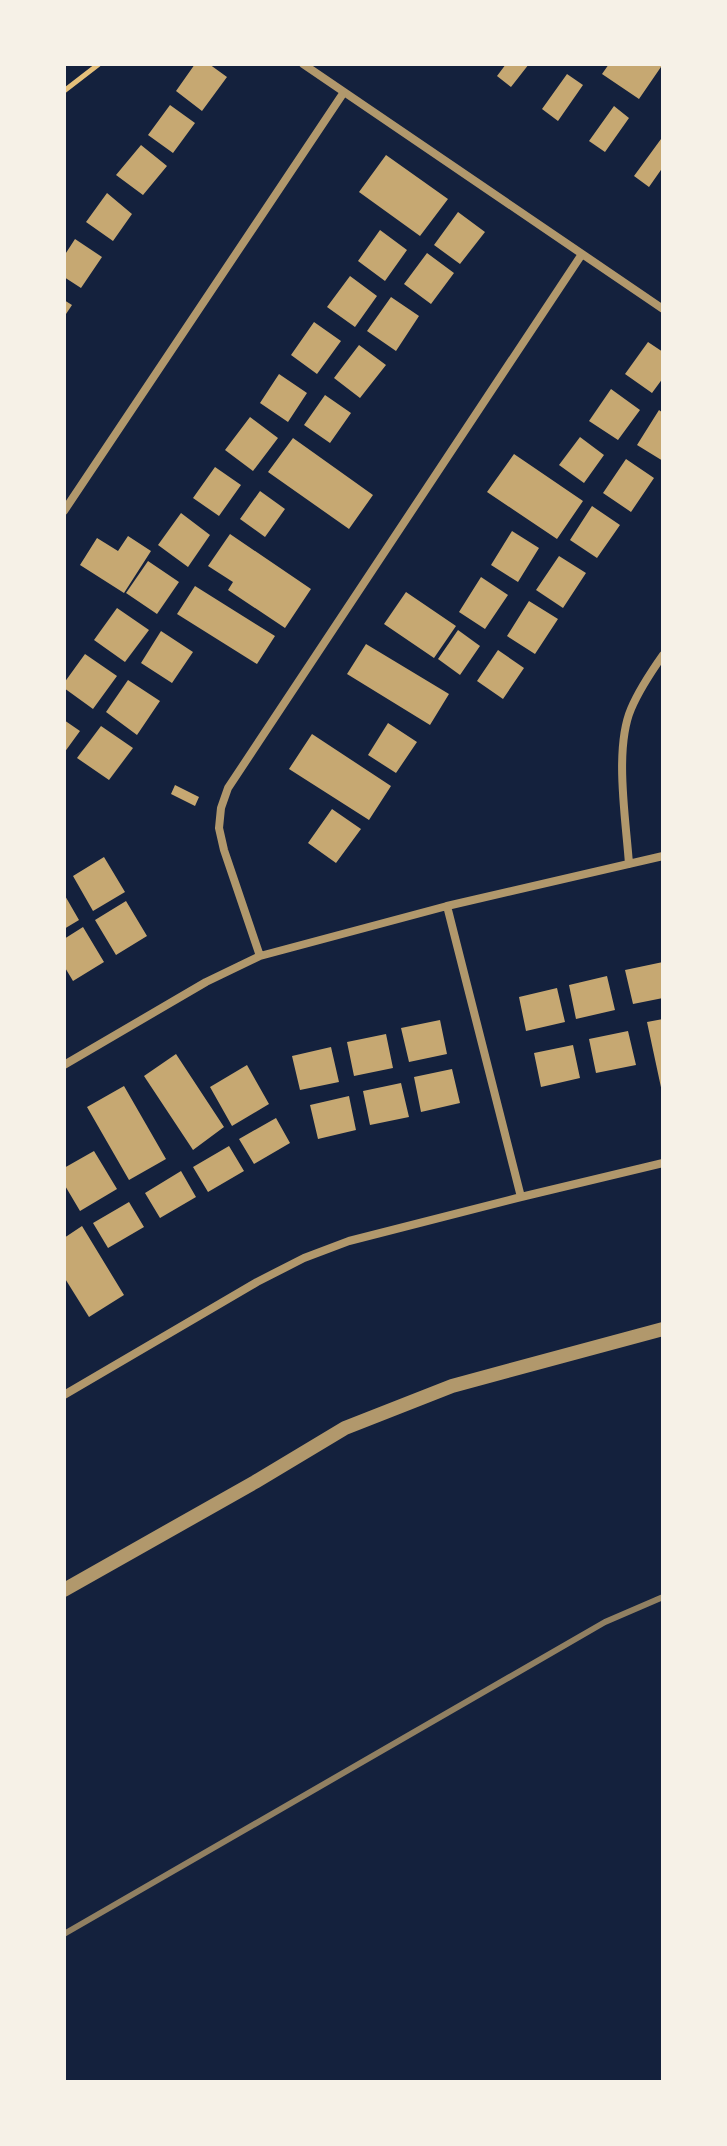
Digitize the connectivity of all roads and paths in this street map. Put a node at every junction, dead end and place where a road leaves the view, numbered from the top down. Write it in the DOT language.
graph roads {
  1 [pos="99,64"];
  2 [pos="303,64"];
  3 [pos="64,91"];
  4 [pos="344,92"];
  5 [pos="582,254"];
  6 [pos="663,309"];
  7 [pos="64,511"];
  8 [pos="663,655"];
  9 [pos="663,856"];
  10 [pos="629,864"];
  11 [pos="447,906"];
  12 [pos="260,956"];
  13 [pos="64,1065"];
  14 [pos="663,1163"];
  15 [pos="521,1197"];
  16 [pos="663,1329"];
  17 [pos="64,1395"];
  18 [pos="64,1590"];
  1 -- 3 [label="path"];
  2 -- 4 [label="street"];
  4 -- 5 [label="street"];
  4 -- 7 [label="street"];
  5 -- 6 [label="street"];
  5 -- 12 [label="street"];
  8 -- 10 [label="street"];
  9 -- 10 [label="street"];
  10 -- 11 [label="street"];
  11 -- 12 [label="street"];
  11 -- 15 [label="street"];
  12 -- 13 [label="street"];
  14 -- 15 [label="street"];
  15 -- 17 [label="street"];
  16 -- 18 [label="street"];
}
